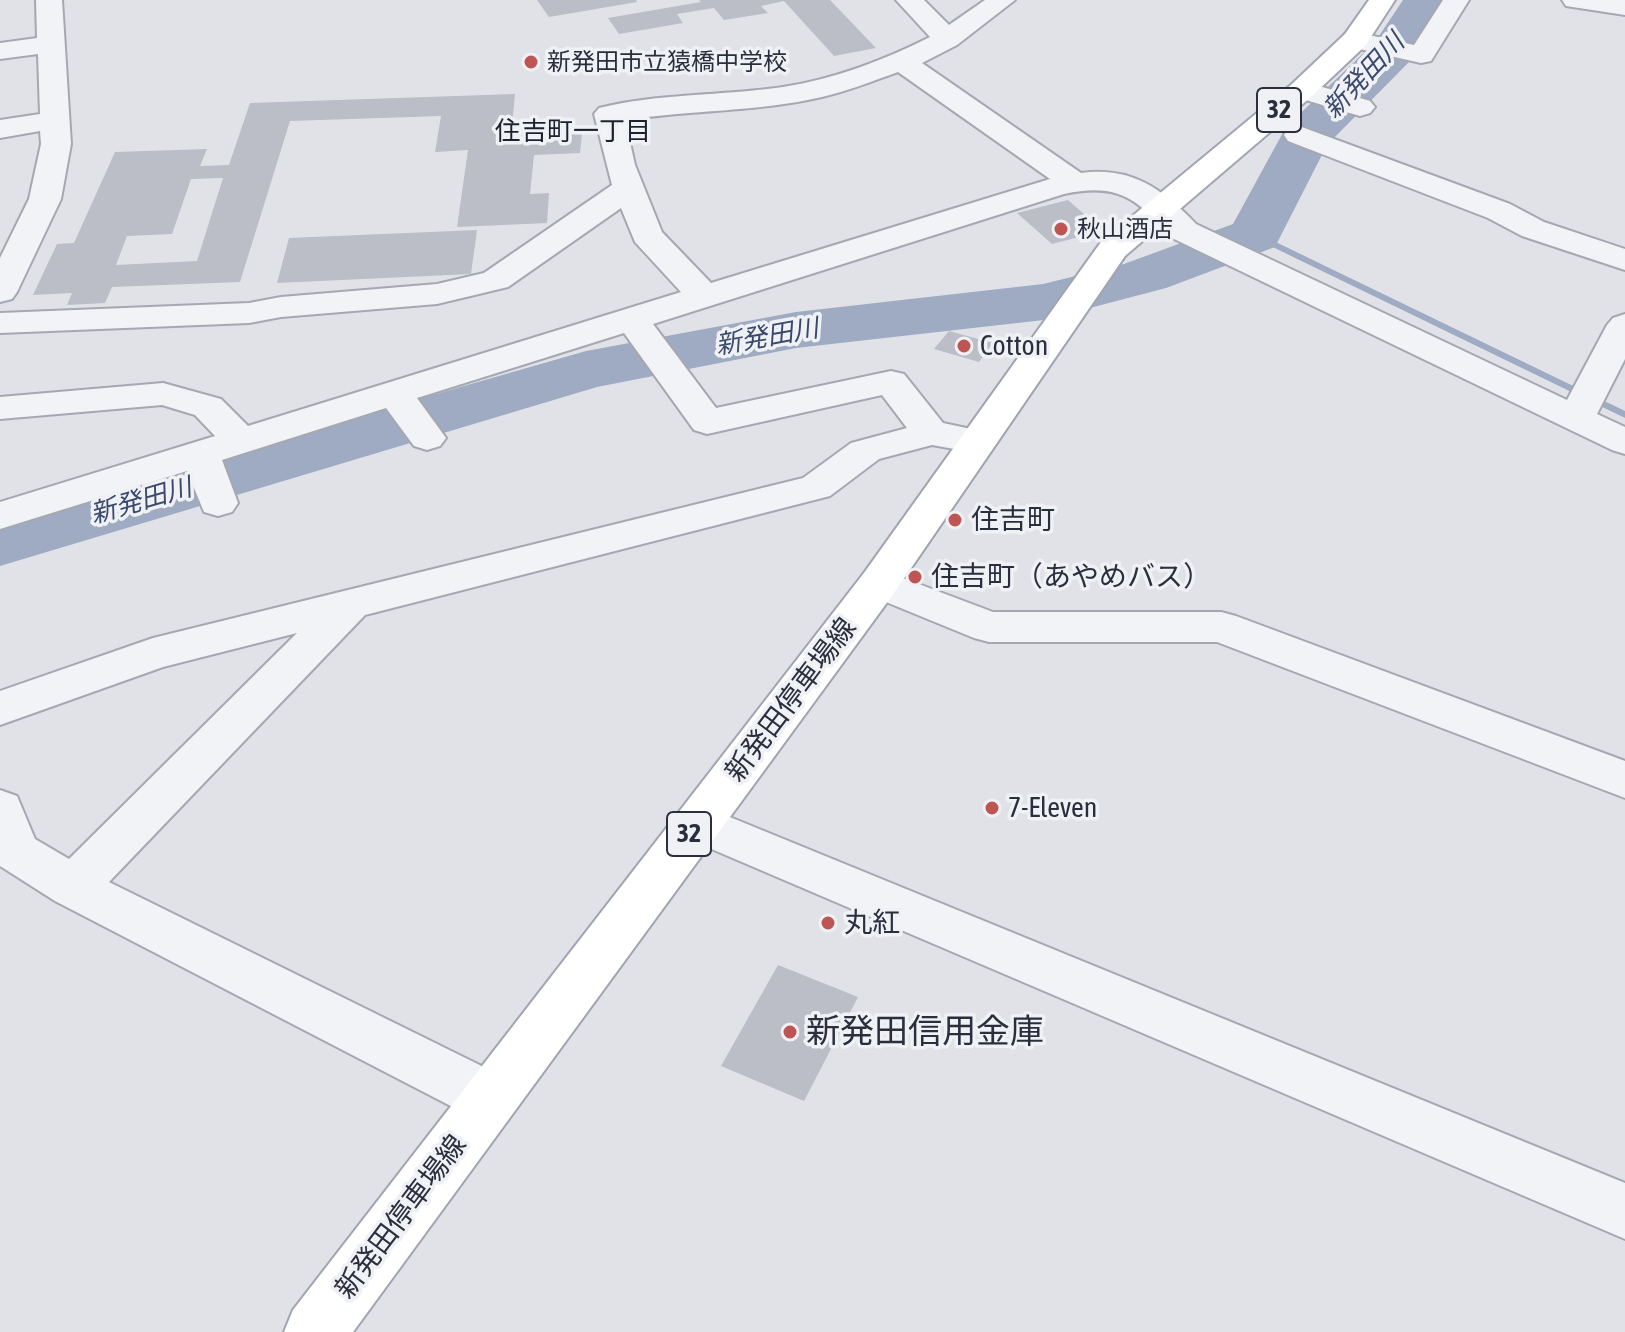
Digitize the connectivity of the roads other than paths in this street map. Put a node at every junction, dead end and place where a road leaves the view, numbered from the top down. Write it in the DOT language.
graph roads {
  1 [pos="49,0"];
  2 [pos="909,0"];
  3 [pos="1382,0"];
  4 [pos="1456,0"];
  5 [pos="1580,1"];
  6 [pos="1006,3"];
  7 [pos="1625,7"];
  8 [pos="947,39"];
  9 [pos="1355,40"];
  10 [pos="51,44"];
  11 [pos="0,51"];
  12 [pos="902,62"];
  13 [pos="1302,90"];
  14 [pos="1348,104"];
  15 [pos="55,120"];
  16 [pos="0,129"];
  17 [pos="1313,140"];
  18 [pos="1074,182"];
  19 [pos="628,188"];
  20 [pos="1173,220"];
  21 [pos="1625,260"];
  22 [pos="0,292"];
  23 [pos="704,296"];
  24 [pos="0,323"];
  25 [pos="1625,325"];
  26 [pos="652,345"];
  27 [pos="0,408"];
  28 [pos="1576,418"];
  29 [pos="931,433"];
  30 [pos="977,441"];
  31 [pos="242,442"];
  32 [pos="1625,442"];
  33 [pos="0,516"];
  34 [pos="879,583"];
  35 [pos="351,604"];
  36 [pos="0,708"];
  37 [pos="1625,780"];
  38 [pos="0,809"];
  39 [pos="698,823"];
  40 [pos="73,887"];
  41 [pos="490,1098"];
  42 [pos="1625,1211"];
  43 [pos="315,1332"];
  1 -- 10 [label="street"];
  2 -- 8 [label="street"];
  3 -- 9 [label="main road, 32"];
  4 -- 9 [label="street"];
  5 -- 7 [label="street"];
  6 -- 8 [label="street"];
  8 -- 12 [label="street"];
  9 -- 13 [label="main road, 32"];
  10 -- 11 [label="street"];
  10 -- 15 [label="street"];
  12 -- 18 [label="street"];
  12 -- 19 [label="street"];
  13 -- 14 [label="street"];
  13 -- 20 [label="main road, 32"];
  15 -- 16 [label="street"];
  15 -- 22 [label="street"];
  17 -- 21 [label="street"];
  18 -- 20 [label="street"];
  18 -- 23 [label="street"];
  19 -- 23 [label="street"];
  19 -- 24 [label="street"];
  20 -- 28 [label="street"];
  20 -- 30 [label="main road, 新発田停車場線 / 32"];
  23 -- 26 [label="street"];
  25 -- 28 [label="street"];
  26 -- 29 [label="street"];
  26 -- 31 [label="street"];
  27 -- 31 [label="street"];
  28 -- 32 [label="street"];
  29 -- 30 [label="street"];
  29 -- 35 [label="street"];
  30 -- 34 [label="main road, 新発田停車場線 / 32"];
  31 -- 33 [label="street"];
  34 -- 37 [label="street"];
  34 -- 39 [label="main road, 新発田停車場線 / 32"];
  35 -- 36 [label="street"];
  35 -- 40 [label="street"];
  38 -- 40 [label="street"];
  39 -- 41 [label="main road, 新発田停車場線 / 32"];
  39 -- 42 [label="street"];
  40 -- 41 [label="street"];
  41 -- 43 [label="main road, 新発田停車場線 / 32"];
}
